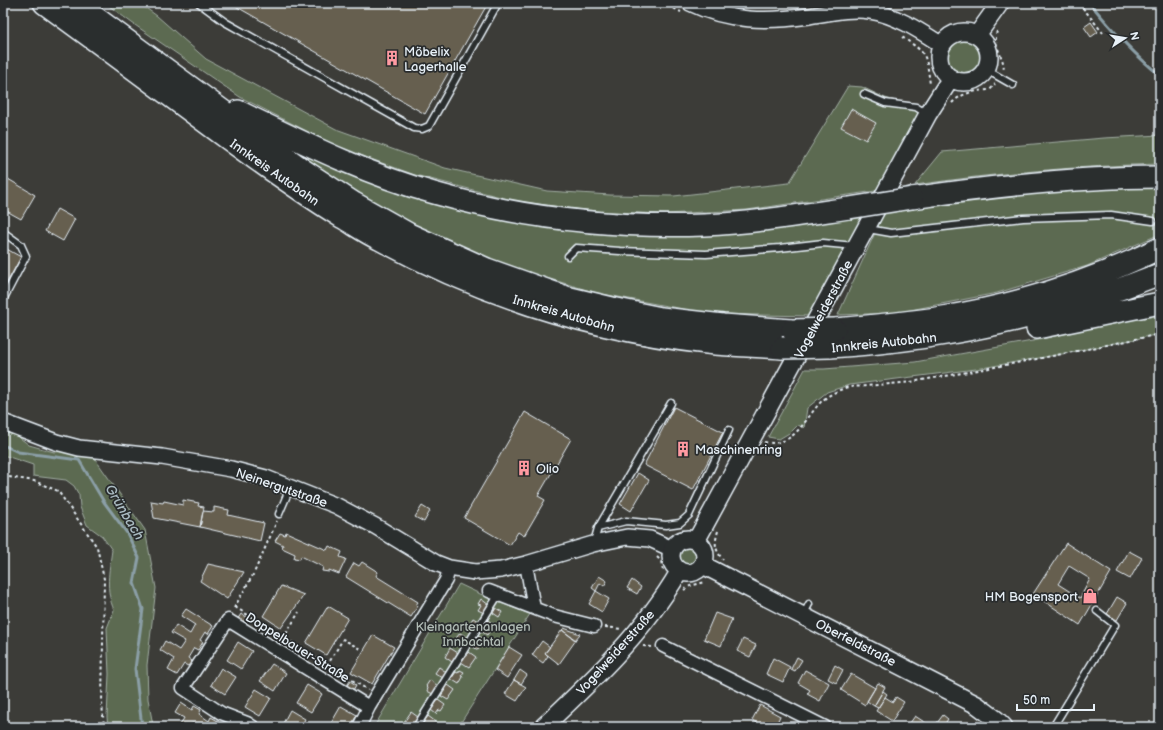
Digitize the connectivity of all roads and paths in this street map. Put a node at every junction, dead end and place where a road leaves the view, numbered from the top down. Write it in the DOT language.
graph roads {
  1 [pos="44,3"];
  2 [pos="76,3"];
  3 [pos="199,3"];
  4 [pos="498,3"];
  5 [pos="663,3"];
  6 [pos="1000,3"];
  7 [pos="1079,3"];
  8 [pos="688,9"];
  9 [pos="897,33"];
  10 [pos="1103,33"];
  11 [pos="977,35"];
  12 [pos="942,45"];
  13 [pos="985,69"];
  14 [pos="947,85"];
  15 [pos="1013,85"];
  16 [pos="189,86"];
  17 [pos="864,94"];
  18 [pos="928,114"];
  19 [pos="1160,177"];
  20 [pos="1153,221"];
  21 [pos="867,227"];
  22 [pos="3,232"];
  23 [pos="856,246"];
  24 [pos="1160,248"];
  25 [pos="568,256"];
  26 [pos="1160,274"];
  27 [pos="3,300"];
  28 [pos="1160,303"];
  29 [pos="951,334"];
  30 [pos="1160,334"];
  31 [pos="832,338"];
  32 [pos="787,339"];
  33 [pos="671,403"];
  34 [pos="3,422"];
  35 [pos="729,430"];
  36 [pos="753,438"];
  37 [pos="3,476"];
  38 [pos="290,487"];
  39 [pos="279,514"];
  40 [pos="598,528"];
  41 [pos="696,541"];
  42 [pos="593,544"];
  43 [pos="672,549"];
  44 [pos="526,564"];
  45 [pos="703,565"];
  46 [pos="449,568"];
  47 [pos="679,572"];
  48 [pos="707,582"];
  49 [pos="683,591"];
  50 [pos="494,593"];
  51 [pos="234,607"];
  52 [pos="534,608"];
  53 [pos="1097,611"];
  54 [pos="299,612"];
  55 [pos="228,620"];
  56 [pos="594,626"];
  57 [pos="284,638"];
  58 [pos="636,639"];
  59 [pos="663,646"];
  60 [pos="360,649"];
  61 [pos="276,650"];
  62 [pos="328,665"];
  63 [pos="321,678"];
  64 [pos="376,695"];
  65 [pos="368,707"];
  66 [pos="104,727"];
  67 [pos="253,727"];
  68 [pos="359,727"];
  69 [pos="416,727"];
  70 [pos="543,727"];
  71 [pos="825,727"];
  72 [pos="1004,727"];
  73 [pos="1053,727"];
  1 -- 32 [label="highway, Innkreis Autobahn"];
  2 -- 16 [label="highway, Innkreis Autobahn"];
  3 -- 4 [label="lane"];
  5 -- 8 [label="path"];
  6 -- 11 [label="main road"];
  7 -- 10 [label="path"];
  8 -- 12 [label="street"];
  9 -- 14 [label="path"];
  11 -- 12 [label="main road"];
  11 -- 13 [label="main road"];
  12 -- 14 [label="main road"];
  13 -- 14 [label="main road"];
  13 -- 15 [label="lane"];
  14 -- 18 [label="main road, Vogelweiderstraße"];
  16 -- 19 [label="highway, bridge"];
  16 -- 32 [label="highway, Innkreis Autobahn"];
  17 -- 18 [label="lane"];
  18 -- 21 [label="main road, Vogelweiderstraße"];
  20 -- 21 [label="lane"];
  21 -- 23 [label="main road, Vogelweiderstraße"];
  22 -- 27 [label="lane"];
  23 -- 25 [label="lane"];
  23 -- 36 [label="main road, Vogelweiderstraße"];
  24 -- 31 [label="highway, Innkreis Autobahn"];
  26 -- 29 [label="highway, Innkreis Autobahn"];
  28 -- 29 [label="highway"];
  29 -- 31 [label="highway, Innkreis Autobahn"];
  30 -- 36 [label="path"];
  31 -- 32 [label="highway, Innkreis Autobahn, bridge"];
  33 -- 40 [label="lane"];
  34 -- 38 [label="street, Neinergutstraße"];
  35 -- 40 [label="lane"];
  36 -- 41 [label="main road, Vogelweiderstraße"];
  37 -- 66 [label="path"];
  38 -- 39 [label="lane"];
  38 -- 46 [label="street, Neinergutstraße"];
  39 -- 51 [label="path"];
  40 -- 42 [label="lane"];
  41 -- 43 [label="main road"];
  41 -- 45 [label="main road"];
  42 -- 43 [label="street, Neinergutstraße"];
  42 -- 44 [label="street, Neinergutstraße"];
  43 -- 47 [label="main road"];
  44 -- 46 [label="street, Neinergutstraße"];
  44 -- 52 [label="street"];
  45 -- 47 [label="main road"];
  45 -- 72 [label="main road, Oberfeldstraße"];
  46 -- 64 [label="street"];
  47 -- 58 [label="main road, Vogelweiderstraße"];
  48 -- 49 [label="path"];
  50 -- 52 [label="street"];
  50 -- 69 [label="lane"];
  51 -- 55 [label="path"];
  51 -- 57 [label="path"];
  52 -- 56 [label="street"];
  53 -- 73 [label="lane"];
  54 -- 57 [label="path"];
  55 -- 61 [label="street, Doppelbauer-Straße"];
  55 -- 67 [label="street, Doppelbauer-Straße"];
  56 -- 58 [label="path"];
  57 -- 61 [label="path"];
  57 -- 62 [label="path"];
  58 -- 59 [label="path"];
  58 -- 70 [label="main road, Vogelweiderstraße"];
  59 -- 71 [label="street"];
  60 -- 62 [label="path"];
  61 -- 63 [label="street, Doppelbauer-Straße"];
  62 -- 63 [label="path"];
  62 -- 64 [label="path"];
  63 -- 65 [label="street, Doppelbauer-Straße"];
  64 -- 65 [label="street"];
  65 -- 68 [label="street"];
}
